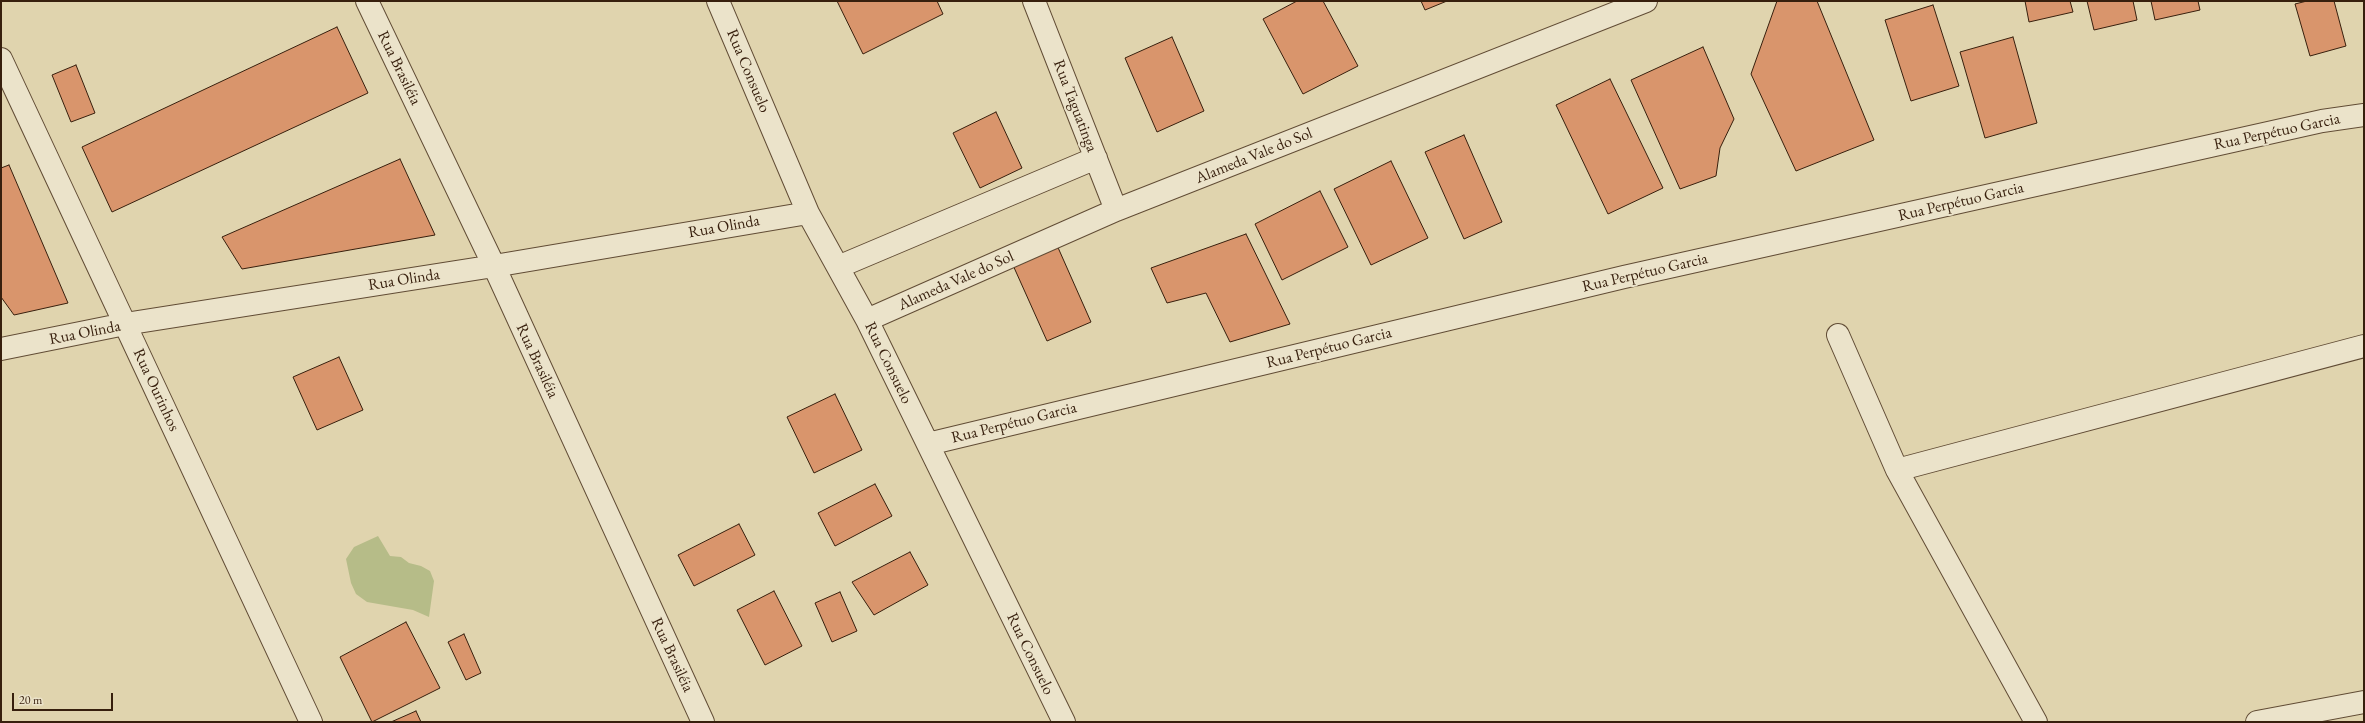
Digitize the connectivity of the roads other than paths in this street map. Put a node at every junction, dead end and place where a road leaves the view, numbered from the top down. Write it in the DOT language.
graph roads {
  1 [pos="367,1"];
  2 [pos="718,1"];
  3 [pos="1034,1"];
  4 [pos="1646,1"];
  5 [pos="1,59"];
  6 [pos="2364,115"];
  7 [pos="1096,158"];
  8 [pos="1116,210"];
  9 [pos="808,213"];
  10 [pos="494,266"];
  11 [pos="838,267"];
  12 [pos="867,320"];
  13 [pos="126,324"];
  14 [pos="1838,335"];
  15 [pos="2364,346"];
  16 [pos="1,349"];
  17 [pos="928,444"];
  18 [pos="1897,470"];
  19 [pos="2364,702"];
  20 [pos="311,722"];
  21 [pos="703,722"];
  22 [pos="1064,722"];
  23 [pos="2036,722"];
  24 [pos="2258,722"];
  1 -- 10 [label="street, Rua Brasiléia"];
  2 -- 9 [label="street, Rua Consuelo"];
  3 -- 7 [label="street, Rua Taguatinga"];
  4 -- 8 [label="street, Alameda Vale do Sol"];
  5 -- 13 [label="street, Rua Ourinhos"];
  6 -- 17 [label="street, Rua Perpétuo Garcia"];
  7 -- 8 [label="street, Rua Taguatinga"];
  7 -- 11 [label="street"];
  8 -- 12 [label="street, Alameda Vale do Sol"];
  9 -- 10 [label="street, Rua Olinda"];
  9 -- 11 [label="street, Rua Consuelo"];
  10 -- 13 [label="street, Rua Olinda"];
  10 -- 21 [label="street, Rua Brasiléia"];
  11 -- 12 [label="street, Rua Consuelo"];
  12 -- 17 [label="street, Rua Consuelo"];
  13 -- 16 [label="street, Rua Olinda"];
  13 -- 20 [label="street, Rua Ourinhos"];
  14 -- 18 [label="street"];
  15 -- 18 [label="street"];
  17 -- 22 [label="street, Rua Consuelo"];
  18 -- 23 [label="street"];
  19 -- 24 [label="street"];
}
